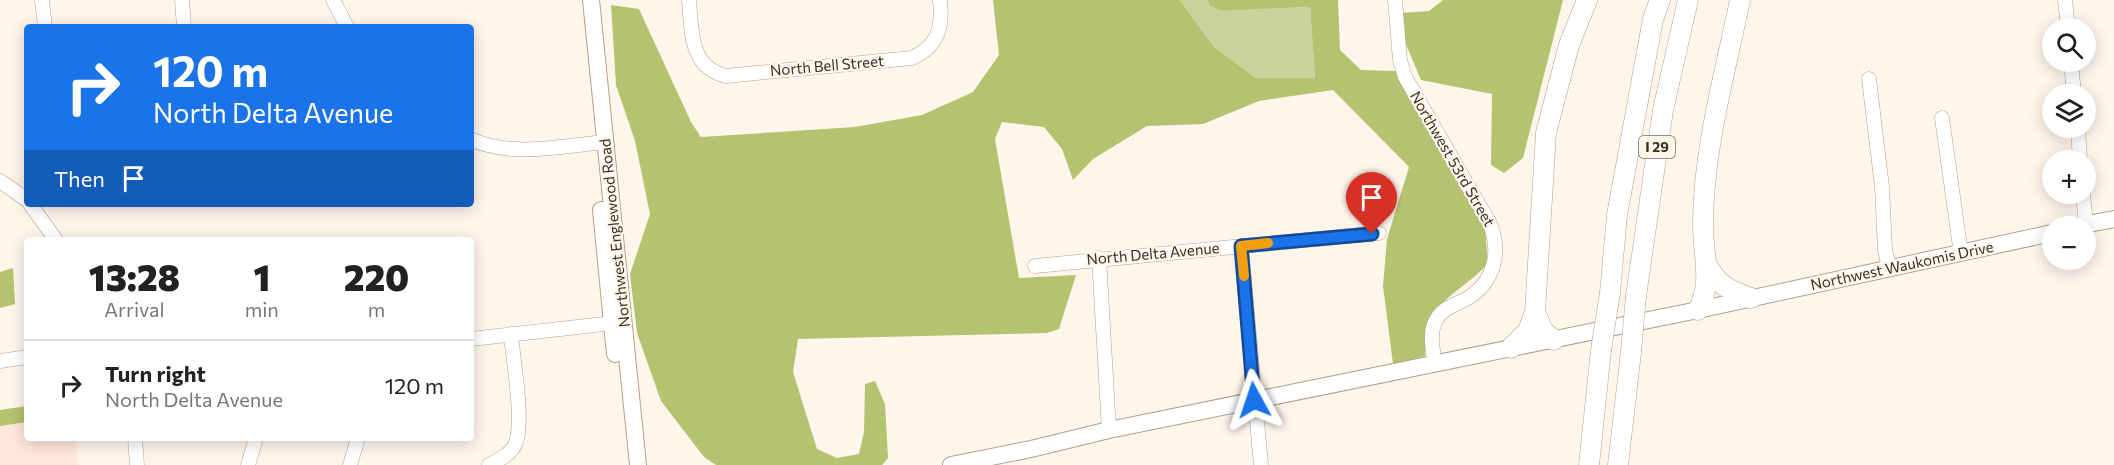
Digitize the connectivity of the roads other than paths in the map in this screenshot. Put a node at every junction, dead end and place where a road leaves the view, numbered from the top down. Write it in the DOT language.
graph roads {
  1 [pos="42,0"];
  2 [pos="182,0"];
  3 [pos="333,0"];
  4 [pos="580,0"];
  5 [pos="591,0"];
  6 [pos="689,0"];
  7 [pos="940,0"];
  8 [pos="1395,0"];
  9 [pos="1587,0"];
  10 [pos="1660,0"];
  11 [pos="1688,0"];
  12 [pos="1740,0"];
  13 [pos="2065,0"];
  14 [pos="2067,18"];
  15 [pos="45,24"];
  16 [pos="184,24"];
  17 [pos="345,24"];
  18 [pos="1869,79"];
  19 [pos="1942,118"];
  20 [pos="474,140"];
  21 [pos="600,142"];
  22 [pos="0,180"];
  23 [pos="24,198"];
  24 [pos="32,207"];
  25 [pos="2114,219"];
  26 [pos="2096,223"];
  27 [pos="1379,233"];
  28 [pos="2042,235"];
  29 [pos="54,237"];
  30 [pos="1241,246"];
  31 [pos="1961,254"];
  32 [pos="1099,258"];
  33 [pos="1706,262"];
  34 [pos="1035,266"];
  35 [pos="1888,268"];
  36 [pos="1751,298"];
  37 [pos="1698,310"];
  38 [pos="1535,312"];
  39 [pos="618,322"];
  40 [pos="511,334"];
  41 [pos="474,339"];
  42 [pos="1554,340"];
  43 [pos="1511,348"];
  44 [pos="24,357"];
  45 [pos="0,361"];
  46 [pos="1435,364"];
  47 [pos="1254,400"];
  48 [pos="1109,430"];
  49 [pos="135,441"];
  50 [pos="255,441"];
  51 [pos="357,441"];
  52 [pos="137,465"];
  53 [pos="248,465"];
  54 [pos="350,465"];
  55 [pos="489,465"];
  56 [pos="627,465"];
  57 [pos="638,465"];
  58 [pos="951,465"];
  59 [pos="1261,465"];
  60 [pos="1589,465"];
  61 [pos="1618,465"];
  1 -- 15 [label="street"];
  2 -- 16 [label="street"];
  3 -- 17 [label="street"];
  4 -- 21 [label="main road, Northwest Englewood Road"];
  5 -- 21 [label="main road, Northwest Englewood Road"];
  6 -- 7 [label="street, North Bell Street"];
  8 -- 46 [label="street, Northwest 53rd Street"];
  9 -- 38 [label="highway"];
  10 -- 60 [label="highway, I 29, bridge"];
  11 -- 61 [label="highway, I 29, bridge"];
  12 -- 33 [label="highway"];
  13 -- 14 [label="street"];
  18 -- 35 [label="street"];
  19 -- 31 [label="street"];
  20 -- 21 [label="street"];
  21 -- 39 [label="main road, Northwest Englewood Road"];
  22 -- 23 [label="street"];
  24 -- 29 [label="street"];
  25 -- 26 [label="main road"];
  27 -- 30 [label="street, North Delta Avenue"];
  28 -- 31 [label="main road, Northwest Waukomis Drive"];
  30 -- 32 [label="street, North Delta Avenue"];
  30 -- 47 [label="street"];
  31 -- 35 [label="main road, Northwest Waukomis Drive"];
  32 -- 34 [label="street, North Delta Avenue"];
  32 -- 48 [label="street"];
  33 -- 36 [label="highway"];
  33 -- 37 [label="highway"];
  35 -- 36 [label="main road, Northwest Waukomis Drive"];
  36 -- 37 [label="main road, Northwest Waukomis Drive"];
  37 -- 42 [label="main road, Northwest Waukomis Drive"];
  38 -- 42 [label="highway"];
  38 -- 43 [label="highway"];
  39 -- 40 [label="street"];
  39 -- 56 [label="main road, Northwest Englewood Road"];
  39 -- 57 [label="main road, Northwest Englewood Road"];
  40 -- 41 [label="street"];
  40 -- 55 [label="street"];
  42 -- 43 [label="main road, Northwest Waukomis Drive"];
  43 -- 46 [label="main road, Northwest Waukomis Drive"];
  44 -- 45 [label="street"];
  46 -- 47 [label="main road, Northwest Waukomis Drive"];
  47 -- 48 [label="main road, Northwest Waukomis Drive"];
  47 -- 59 [label="street"];
  48 -- 58 [label="main road, Northwest Waukomis Drive"];
  49 -- 52 [label="street"];
  50 -- 53 [label="street"];
  51 -- 54 [label="street"];
}
